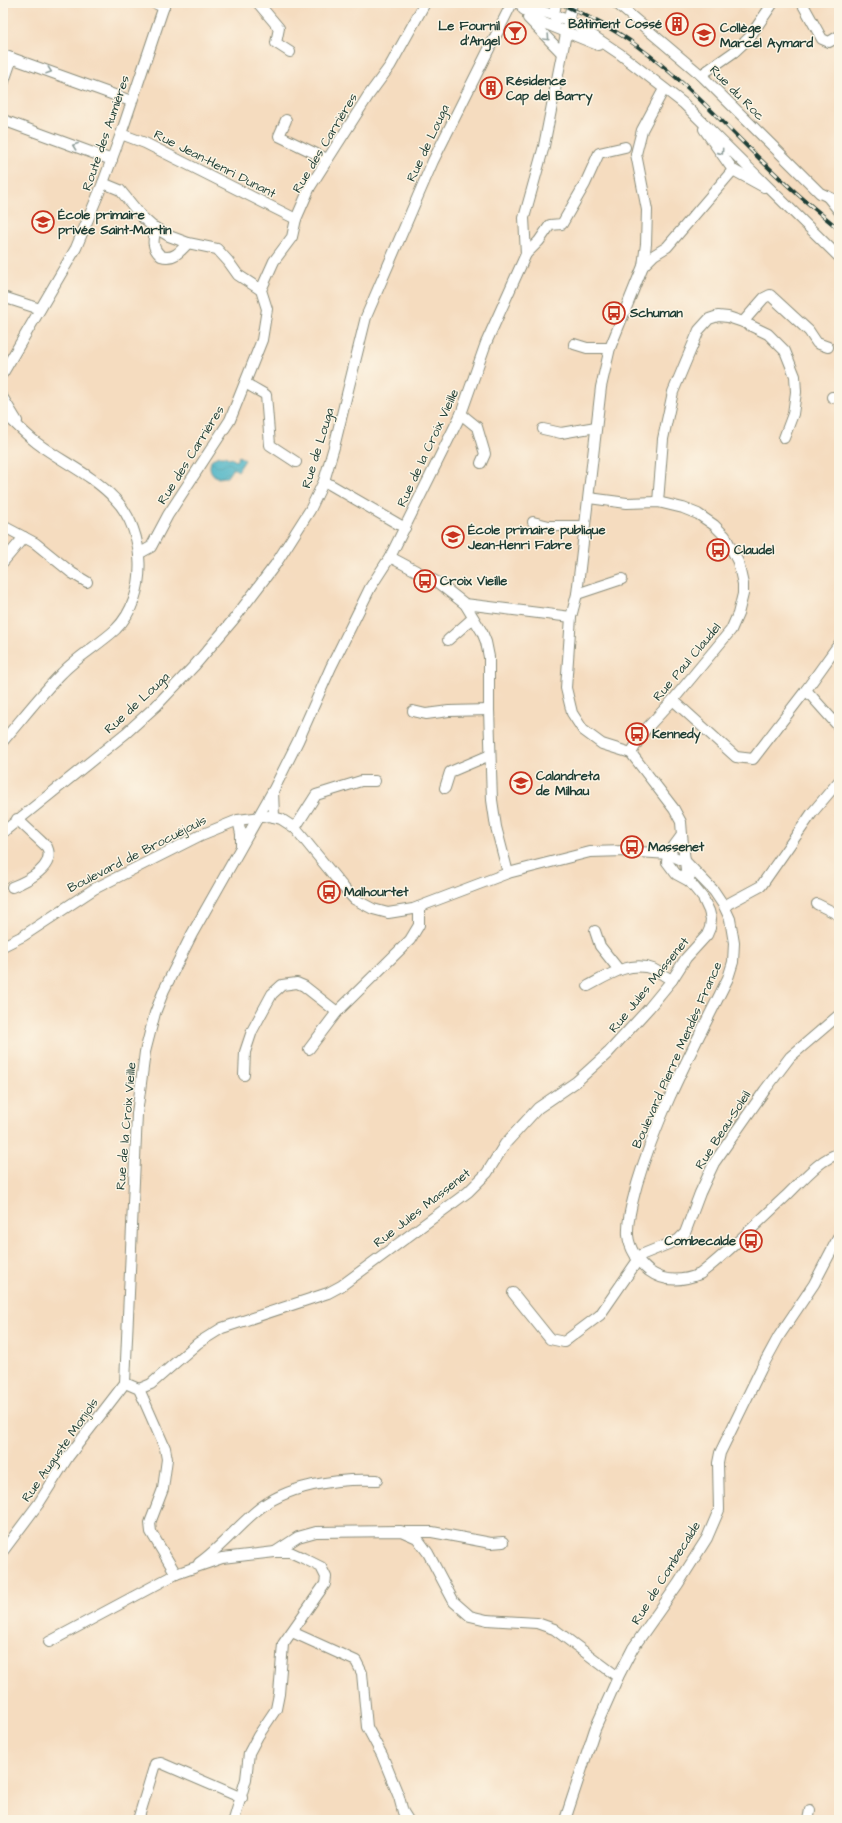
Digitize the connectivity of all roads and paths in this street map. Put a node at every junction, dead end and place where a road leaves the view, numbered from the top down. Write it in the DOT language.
graph roads {
  1 [pos="258,3"];
  2 [pos="425,3"];
  3 [pos="514,3"];
  4 [pos="556,3"];
  5 [pos="572,3"];
  6 [pos="612,3"];
  7 [pos="773,3"];
  8 [pos="802,3"];
  9 [pos="161,4"];
  10 [pos="619,5"];
  11 [pos="554,15"];
  12 [pos="568,20"];
  13 [pos="563,30"];
  14 [pos="839,36"];
  15 [pos="290,52"];
  16 [pos="561,52"];
  17 [pos="620,54"];
  18 [pos="7,57"];
  19 [pos="701,75"];
  20 [pos="3,84"];
  21 [pos="664,89"];
  22 [pos="131,101"];
  23 [pos="690,109"];
  24 [pos="3,120"];
  25 [pos="286,120"];
  26 [pos="121,134"];
  27 [pos="625,147"];
  28 [pos="327,159"];
  29 [pos="112,160"];
  30 [pos="733,170"];
  31 [pos="103,183"];
  32 [pos="775,193"];
  33 [pos="827,196"];
  34 [pos="839,199"];
  35 [pos="839,211"];
  36 [pos="296,220"];
  37 [pos="156,228"];
  38 [pos="188,243"];
  39 [pos="526,254"];
  40 [pos="839,257"];
  41 [pos="643,266"];
  42 [pos="261,290"];
  43 [pos="3,296"];
  44 [pos="40,308"];
  45 [pos="743,322"];
  46 [pos="574,344"];
  47 [pos="828,347"];
  48 [pos="610,348"];
  49 [pos="7,358"];
  50 [pos="3,372"];
  51 [pos="245,383"];
  52 [pos="3,392"];
  53 [pos="3,398"];
  54 [pos="3,412"];
  55 [pos="461,414"];
  56 [pos="596,427"];
  57 [pos="543,429"];
  58 [pos="22,430"];
  59 [pos="784,438"];
  60 [pos="296,462"];
  61 [pos="481,464"];
  62 [pos="324,482"];
  63 [pos="589,498"];
  64 [pos="658,502"];
  65 [pos="533,522"];
  66 [pos="3,526"];
  67 [pos="584,526"];
  68 [pos="405,528"];
  69 [pos="24,537"];
  70 [pos="140,553"];
  71 [pos="390,557"];
  72 [pos="3,562"];
  73 [pos="622,579"];
  74 [pos="87,582"];
  75 [pos="577,594"];
  76 [pos="466,604"];
  77 [pos="571,617"];
  78 [pos="473,618"];
  79 [pos="448,640"];
  80 [pos="839,644"];
  81 [pos="806,690"];
  82 [pos="673,700"];
  83 [pos="488,710"];
  84 [pos="413,711"];
  85 [pos="839,727"];
  86 [pos="3,741"];
  87 [pos="631,753"];
  88 [pos="490,756"];
  89 [pos="375,781"];
  90 [pos="839,781"];
  91 [pos="446,788"];
  92 [pos="274,789"];
  93 [pos="258,817"];
  94 [pos="272,817"];
  95 [pos="17,819"];
  96 [pos="238,820"];
  97 [pos="295,828"];
  98 [pos="3,832"];
  99 [pos="682,835"];
  100 [pos="241,846"];
  101 [pos="667,858"];
  102 [pos="686,866"];
  103 [pos="508,873"];
  104 [pos="689,881"];
  105 [pos="12,888"];
  106 [pos="818,904"];
  107 [pos="724,906"];
  108 [pos="419,907"];
  109 [pos="839,915"];
  110 [pos="595,931"];
  111 [pos="3,946"];
  112 [pos="619,970"];
  113 [pos="672,980"];
  114 [pos="588,986"];
  115 [pos="337,1012"];
  116 [pos="839,1015"];
  117 [pos="309,1049"];
  118 [pos="244,1075"];
  119 [pos="839,1154"];
  120 [pos="839,1158"];
  121 [pos="813,1171"];
  122 [pos="839,1236"];
  123 [pos="637,1258"];
  124 [pos="512,1292"];
  125 [pos="125,1383"];
  126 [pos="139,1388"];
  127 [pos="376,1480"];
  128 [pos="401,1531"];
  129 [pos="503,1542"];
  130 [pos="3,1551"];
  131 [pos="275,1552"];
  132 [pos="191,1568"];
  133 [pos="176,1574"];
  134 [pos="292,1632"];
  135 [pos="49,1642"];
  136 [pos="618,1677"];
  137 [pos="242,1798"];
  138 [pos="138,1820"];
  139 [pos="234,1820"];
  140 [pos="408,1820"];
  141 [pos="565,1820"];
  1 -- 15 [label="street"];
  2 -- 28 [label="street, Rue des Carrières"];
  3 -- 11 [label="street"];
  3 -- 13 [label="street"];
  3 -- 16 [label="street, one-way"];
  3 -- 62 [label="street, Rue de Louga"];
  4 -- 11 [label="street"];
  5 -- 12 [label="street, Rue de la Croix Vieille"];
  6 -- 10 [label="street, Rue du Roc"];
  7 -- 19 [label="street"];
  8 -- 14 [label="street"];
  9 -- 22 [label="street, Route des Aumières"];
  10 -- 19 [label="street, Rue du Roc"];
  11 -- 12 [label="street"];
  11 -- 13 [label="street, Rue de la Croix Vieille"];
  12 -- 13 [label="street, Rue de la Croix Vieille"];
  12 -- 17 [label="street"];
  13 -- 16 [label="street, Rue de la Croix Vieille"];
  13 -- 17 [label="street"];
  16 -- 39 [label="street, Rue de la Croix Vieille"];
  17 -- 21 [label="street"];
  18 -- 20 [label="street"];
  18 -- 22 [label="street, one-way"];
  19 -- 33 [label="street, Rue du Roc"];
  21 -- 23 [label="street"];
  21 -- 41 [label="street"];
  22 -- 26 [label="street, Route des Aumières"];
  23 -- 30 [label="street, one-way"];
  23 -- 32 [label="street"];
  29 -- 24 [label="street, one-way"];
  25 -- 28 [label="street"];
  26 -- 29 [label="street, Route des Aumières"];
  26 -- 36 [label="street, Rue Jean-Henri Dunant"];
  27 -- 39 [label="street"];
  28 -- 36 [label="street, Rue des Carrières"];
  29 -- 31 [label="street, Route des Aumières"];
  30 -- 32 [label="street"];
  30 -- 41 [label="street"];
  31 -- 37 [label="street"];
  31 -- 44 [label="street, Route des Aumières"];
  32 -- 40 [label="street"];
  33 -- 34 [label="street, Rue du Roc"];
  33 -- 35 [label="street"];
  36 -- 42 [label="street, Rue des Carrières"];
  37 -- 38 [label="street"];
  37 -- 38 [label="street"];
  38 -- 42 [label="street"];
  39 -- 55 [label="street, Rue de la Croix Vieille"];
  41 -- 48 [label="street"];
  42 -- 51 [label="street, Rue des Carrières"];
  43 -- 44 [label="street"];
  44 -- 49 [label="street, Route des Aumières"];
  45 -- 47 [label="street"];
  45 -- 59 [label="street"];
  45 -- 64 [label="street"];
  46 -- 48 [label="street"];
  48 -- 56 [label="street"];
  49 -- 50 [label="street, Route des Aumières"];
  51 -- 60 [label="street"];
  51 -- 70 [label="street, Rue des Carrières"];
  52 -- 53 [label="street"];
  53 -- 58 [label="street"];
  54 -- 58 [label="street"];
  55 -- 61 [label="street"];
  55 -- 68 [label="street, Rue de la Croix Vieille"];
  56 -- 57 [label="street"];
  56 -- 63 [label="street"];
  58 -- 70 [label="street"];
  62 -- 68 [label="street"];
  62 -- 95 [label="street, Rue de Louga"];
  63 -- 64 [label="street, Rue Paul Claudel"];
  63 -- 67 [label="street"];
  64 -- 82 [label="street, Rue Paul Claudel"];
  65 -- 67 [label="street"];
  66 -- 69 [label="street"];
  67 -- 75 [label="street"];
  68 -- 71 [label="street, Rue de la Croix Vieille"];
  69 -- 72 [label="street"];
  69 -- 74 [label="street"];
  70 -- 86 [label="street"];
  71 -- 76 [label="street"];
  71 -- 92 [label="street, Rue de la Croix Vieille"];
  73 -- 75 [label="street"];
  75 -- 77 [label="street"];
  76 -- 77 [label="street"];
  76 -- 78 [label="street"];
  77 -- 87 [label="street"];
  78 -- 79 [label="street"];
  78 -- 83 [label="street"];
  80 -- 81 [label="street"];
  81 -- 82 [label="street"];
  81 -- 85 [label="street"];
  82 -- 87 [label="street, Rue Paul Claudel"];
  83 -- 84 [label="street"];
  83 -- 88 [label="street"];
  87 -- 99 [label="street, Rue Jules Massenet"];
  88 -- 91 [label="street"];
  88 -- 103 [label="street"];
  89 -- 97 [label="street"];
  90 -- 107 [label="street"];
  92 -- 93 [label="street, Rue de la Croix Vieille"];
  92 -- 94 [label="street, Rue de la Croix Vieille"];
  93 -- 94 [label="street, Boulevard de Brocuéjouls"];
  93 -- 96 [label="street, Boulevard de Brocuéjouls"];
  93 -- 100 [label="street, Rue de la Croix Vieille"];
  94 -- 97 [label="street"];
  95 -- 98 [label="street, Rue de Louga"];
  95 -- 105 [label="street"];
  96 -- 100 [label="street"];
  96 -- 111 [label="street, Boulevard de Brocuéjouls"];
  97 -- 108 [label="street"];
  99 -- 101 [label="street"];
  99 -- 102 [label="street, Rue Jules Massenet"];
  100 -- 125 [label="street, Rue de la Croix Vieille"];
  101 -- 102 [label="street"];
  101 -- 103 [label="street"];
  101 -- 104 [label="street, Rue Jules Massenet"];
  102 -- 104 [label="street, Rue Jules Massenet"];
  102 -- 107 [label="street, Boulevard Pierre Mendès France"];
  103 -- 108 [label="street"];
  104 -- 113 [label="street, Rue Jules Massenet"];
  106 -- 109 [label="street"];
  107 -- 123 [label="street, Boulevard Pierre Mendès France"];
  108 -- 115 [label="street"];
  110 -- 112 [label="street"];
  112 -- 113 [label="street"];
  112 -- 114 [label="street"];
  113 -- 126 [label="street, Rue Jules Massenet"];
  115 -- 117 [label="street"];
  115 -- 118 [label="street"];
  116 -- 123 [label="street, Rue Beau-Soleil"];
  119 -- 121 [label="street, Boulevard Pierre Mendès France"];
  120 -- 121 [label="street, Boulevard Pierre Mendès France"];
  121 -- 123 [label="street, Boulevard Pierre Mendès France"];
  122 -- 136 [label="street, Rue de Combecalde"];
  123 -- 124 [label="street"];
  125 -- 126 [label="street"];
  125 -- 130 [label="street, Rue Auguste Monjols"];
  126 -- 133 [label="street"];
  127 -- 132 [label="street"];
  128 -- 129 [label="street"];
  128 -- 131 [label="street"];
  128 -- 136 [label="street"];
  131 -- 132 [label="street"];
  131 -- 134 [label="street"];
  132 -- 133 [label="street"];
  133 -- 135 [label="street"];
  134 -- 137 [label="street"];
  134 -- 140 [label="street"];
  136 -- 141 [label="street, Rue de Combecalde"];
  137 -- 138 [label="street"];
  137 -- 139 [label="street"];
}
